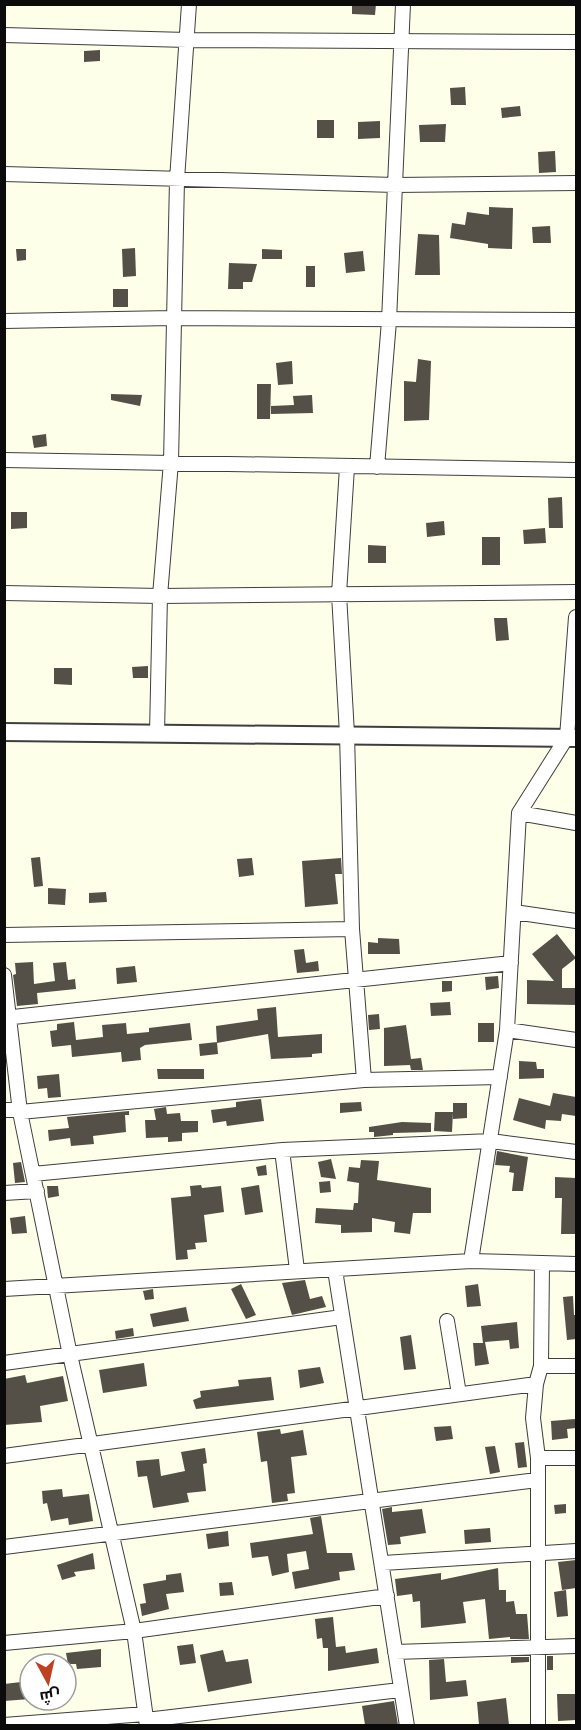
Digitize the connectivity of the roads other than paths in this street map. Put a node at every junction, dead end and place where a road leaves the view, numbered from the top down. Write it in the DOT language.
graph roads {
  1 [pos="189,4"];
  2 [pos="404,4"];
  3 [pos="4,35"];
  4 [pos="187,40"];
  5 [pos="402,40"];
  6 [pos="576,42"];
  7 [pos="4,174"];
  8 [pos="177,180"];
  9 [pos="576,183"];
  10 [pos="395,185"];
  11 [pos="173,318"];
  12 [pos="576,320"];
  13 [pos="4,321"];
  14 [pos="389,321"];
  15 [pos="4,460"];
  16 [pos="171,462"];
  17 [pos="377,466"];
  18 [pos="347,467"];
  19 [pos="576,470"];
  20 [pos="576,592"];
  21 [pos="4,593"];
  22 [pos="339,594"];
  23 [pos="160,596"];
  24 [pos="576,617"];
  25 [pos="4,732"];
  26 [pos="157,733"];
  27 [pos="347,734"];
  28 [pos="572,738"];
  29 [pos="519,813"];
  30 [pos="576,823"];
  31 [pos="514,912"];
  32 [pos="576,921"];
  33 [pos="352,929"];
  34 [pos="4,935"];
  35 [pos="511,963"];
  36 [pos="4,975"];
  37 [pos="356,980"];
  38 [pos="7,1018"];
  39 [pos="507,1030"];
  40 [pos="576,1040"];
  41 [pos="500,1077"];
  42 [pos="364,1080"];
  43 [pos="4,1110"];
  44 [pos="20,1111"];
  45 [pos="491,1141"];
  46 [pos="282,1150"];
  47 [pos="576,1152"];
  48 [pos="33,1174"];
  49 [pos="37,1191"];
  50 [pos="4,1193"];
  51 [pos="471,1261"];
  52 [pos="542,1263"];
  53 [pos="576,1264"];
  54 [pos="297,1270"];
  55 [pos="335,1270"];
  56 [pos="58,1288"];
  57 [pos="4,1289"];
  58 [pos="342,1317"];
  59 [pos="447,1321"];
  60 [pos="70,1354"];
  61 [pos="4,1363"];
  62 [pos="541,1366"];
  63 [pos="576,1366"];
  64 [pos="536,1384"];
  65 [pos="459,1394"];
  66 [pos="357,1407"];
  67 [pos="92,1445"];
  68 [pos="4,1456"];
  69 [pos="538,1458"];
  70 [pos="576,1458"];
  71 [pos="537,1480"];
  72 [pos="374,1501"];
  73 [pos="112,1534"];
  74 [pos="4,1547"];
  75 [pos="539,1551"];
  76 [pos="576,1551"];
  77 [pos="383,1563"];
  78 [pos="387,1596"];
  79 [pos="134,1631"];
  80 [pos="4,1643"];
  81 [pos="576,1646"];
  82 [pos="538,1647"];
  83 [pos="395,1652"];
  84 [pos="400,1690"];
  85 [pos="146,1720"];
  86 [pos="4,1725"];
  87 [pos="407,1725"];
  88 [pos="538,1725"];
  1 -- 4 [label="street"];
  2 -- 5 [label="street"];
  3 -- 4 [label="street"];
  4 -- 5 [label="street"];
  4 -- 8 [label="street"];
  5 -- 6 [label="street"];
  5 -- 10 [label="street"];
  7 -- 8 [label="street"];
  8 -- 10 [label="street"];
  8 -- 11 [label="street"];
  9 -- 10 [label="street"];
  10 -- 14 [label="street"];
  11 -- 13 [label="street"];
  11 -- 14 [label="street"];
  11 -- 16 [label="street"];
  12 -- 14 [label="street"];
  14 -- 17 [label="street"];
  15 -- 16 [label="street"];
  16 -- 18 [label="street"];
  16 -- 23 [label="street"];
  17 -- 18 [label="street"];
  17 -- 19 [label="street"];
  18 -- 22 [label="street"];
  20 -- 22 [label="street"];
  21 -- 23 [label="street"];
  22 -- 23 [label="street"];
  22 -- 27 [label="street"];
  23 -- 26 [label="street"];
  24 -- 28 [label="street"];
  25 -- 26 [label="street"];
  26 -- 27 [label="street"];
  27 -- 28 [label="street"];
  27 -- 33 [label="street"];
  28 -- 29 [label="street"];
  29 -- 30 [label="street"];
  29 -- 31 [label="street"];
  31 -- 32 [label="street"];
  31 -- 35 [label="street"];
  33 -- 34 [label="street"];
  33 -- 37 [label="street"];
  35 -- 37 [label="street"];
  35 -- 39 [label="street"];
  36 -- 38 [label="street"];
  37 -- 38 [label="street"];
  37 -- 42 [label="street"];
  38 -- 44 [label="street"];
  39 -- 40 [label="street"];
  39 -- 41 [label="street"];
  41 -- 42 [label="street"];
  41 -- 45 [label="street"];
  42 -- 44 [label="street"];
  43 -- 44 [label="street"];
  44 -- 48 [label="street"];
  45 -- 46 [label="street"];
  45 -- 47 [label="street"];
  45 -- 51 [label="street"];
  46 -- 48 [label="street"];
  46 -- 54 [label="street"];
  48 -- 49 [label="street"];
  49 -- 50 [label="street"];
  49 -- 56 [label="street"];
  51 -- 52 [label="street"];
  51 -- 55 [label="street"];
  52 -- 53 [label="street"];
  52 -- 62 [label="street"];
  54 -- 55 [label="street"];
  54 -- 56 [label="street"];
  55 -- 58 [label="street"];
  56 -- 57 [label="street"];
  56 -- 60 [label="street"];
  58 -- 60 [label="street"];
  58 -- 66 [label="street"];
  59 -- 65 [label="street"];
  60 -- 61 [label="street"];
  60 -- 67 [label="street"];
  62 -- 63 [label="street"];
  62 -- 64 [label="street"];
  64 -- 65 [label="street"];
  64 -- 69 [label="street"];
  65 -- 66 [label="street"];
  66 -- 67 [label="street"];
  66 -- 72 [label="street"];
  67 -- 68 [label="street"];
  67 -- 73 [label="street"];
  69 -- 70 [label="street"];
  69 -- 71 [label="street"];
  71 -- 72 [label="street"];
  71 -- 75 [label="street"];
  72 -- 73 [label="street"];
  72 -- 77 [label="street"];
  73 -- 74 [label="street"];
  73 -- 79 [label="street"];
  75 -- 76 [label="street"];
  75 -- 77 [label="street"];
  75 -- 82 [label="street"];
  77 -- 78 [label="street"];
  78 -- 79 [label="street"];
  78 -- 83 [label="street"];
  79 -- 80 [label="street"];
  79 -- 85 [label="street"];
  81 -- 82 [label="street"];
  82 -- 83 [label="street"];
  82 -- 88 [label="street"];
  83 -- 84 [label="street"];
  84 -- 85 [label="street"];
  84 -- 87 [label="street"];
  85 -- 86 [label="street"];
}
